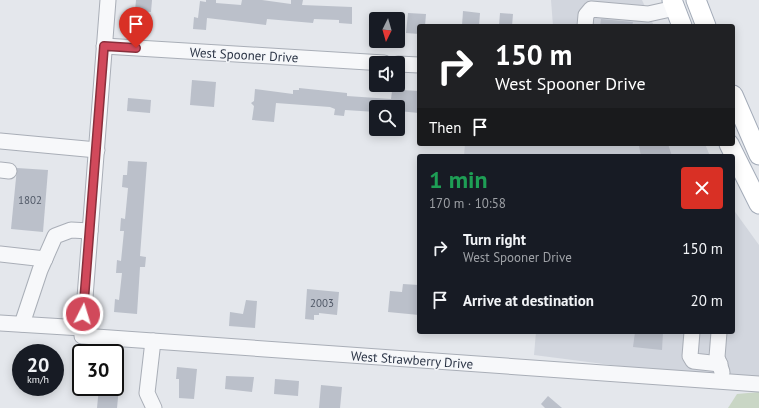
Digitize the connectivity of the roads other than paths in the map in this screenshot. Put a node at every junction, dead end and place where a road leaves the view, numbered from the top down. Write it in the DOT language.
graph roads {
  1 [pos="108,0"];
  2 [pos="696,0"];
  3 [pos="673,4"];
  4 [pos="585,24"];
  5 [pos="681,24"];
  6 [pos="705,24"];
  7 [pos="104,46"];
  8 [pos="369,62"];
  9 [pos="405,64"];
  10 [pos="417,65"];
  11 [pos="735,100"];
  12 [pos="0,141"];
  13 [pos="97,150"];
  14 [pos="759,154"];
  15 [pos="735,156"];
  16 [pos="759,204"];
  17 [pos="90,231"];
  18 [pos="0,254"];
  19 [pos="45,259"];
  20 [pos="0,323"];
  21 [pos="22,324"];
  22 [pos="82,332"];
  23 [pos="692,334"];
  24 [pos="719,334"];
  25 [pos="153,341"];
  26 [pos="720,364"];
  27 [pos="724,382"];
  28 [pos="759,384"];
  29 [pos="154,408"];
  1 -- 7 [label="street"];
  2 -- 6 [label="main road"];
  3 -- 4 [label="street"];
  3 -- 5 [label="main road"];
  7 -- 8 [label="street, West Spooner Drive"];
  7 -- 13 [label="street"];
  9 -- 10 [label="street"];
  11 -- 14 [label="main road"];
  12 -- 13 [label="street"];
  13 -- 17 [label="street"];
  15 -- 16 [label="main road"];
  17 -- 19 [label="street"];
  17 -- 22 [label="street"];
  18 -- 19 [label="street"];
  19 -- 21 [label="street"];
  20 -- 21 [label="street, West Strawberry Drive"];
  21 -- 22 [label="street, West Strawberry Drive"];
  22 -- 25 [label="street, West Strawberry Drive"];
  23 -- 26 [label="street"];
  24 -- 26 [label="street"];
  25 -- 27 [label="street, West Strawberry Drive"];
  25 -- 29 [label="street"];
  26 -- 27 [label="street"];
  27 -- 28 [label="street, West Strawberry Drive"];
}
